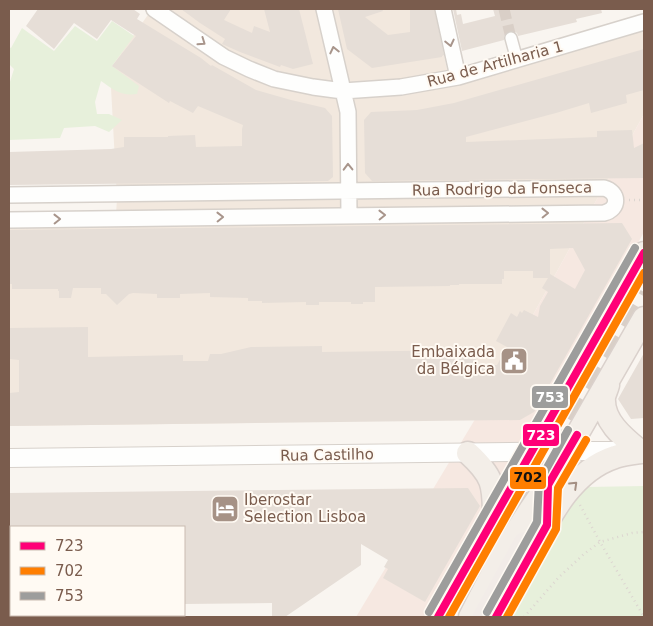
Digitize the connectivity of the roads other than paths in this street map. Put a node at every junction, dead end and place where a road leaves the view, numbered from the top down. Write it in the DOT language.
graph roads {
  1 [pos="324,9"];
  2 [pos="443,9"];
  3 [pos="164,11"];
  4 [pos="644,22"];
  5 [pos="511,38"];
  6 [pos="517,60"];
  7 [pos="458,77"];
  8 [pos="344,91"];
  9 [pos="349,191"];
  10 [pos="9,195"];
  11 [pos="349,216"];
  12 [pos="9,220"];
  13 [pos="644,253"];
  14 [pos="644,318"];
  15 [pos="614,372"];
  16 [pos="568,451"];
  17 [pos="532,452"];
  18 [pos="643,452"];
  19 [pos="468,453"];
  20 [pos="9,458"];
  21 [pos="548,485"];
  22 [pos="494,520"];
  23 [pos="547,525"];
  24 [pos="525,544"];
  25 [pos="438,617"];
  26 [pos="470,617"];
  27 [pos="485,617"];
  28 [pos="496,617"];
  8 -- 1 [label="street, one-way"];
  2 -- 7 [label="street, one-way"];
  3 -- 8 [label="street, Rua de Artilharia 1, one-way"];
  4 -- 6 [label="street, Rua de Artilharia 1"];
  5 -- 6 [label="street"];
  6 -- 7 [label="street, Rua de Artilharia 1"];
  7 -- 8 [label="street, Rua de Artilharia 1"];
  9 -- 8 [label="street, one-way"];
  9 -- 10 [label="street, Rua Rodrigo da Fonseca"];
  9 -- 11 [label="street"];
  11 -- 9 [label="street, Rua Rodrigo da Fonseca, one-way"];
  12 -- 11 [label="street, Rua Rodrigo da Fonseca, one-way"];
  13 -- 17 [label="main road"];
  14 -- 15 [label="main road"];
  15 -- 16 [label="main road"];
  15 -- 18 [label="main road"];
  16 -- 17 [label="street, Rua Castilho"];
  16 -- 18 [label="street, Rua Castilho"];
  16 -- 21 [label="main road"];
  17 -- 19 [label="street, Rua Castilho"];
  17 -- 22 [label="main road"];
  23 -- 18 [label="main road, one-way"];
  19 -- 20 [label="street, Rua Castilho"];
  19 -- 22 [label="main road"];
  21 -- 23 [label="main road"];
  21 -- 26 [label="main road"];
  22 -- 25 [label="main road"];
  23 -- 28 [label="main road"];
  24 -- 27 [label="highway"];
}
